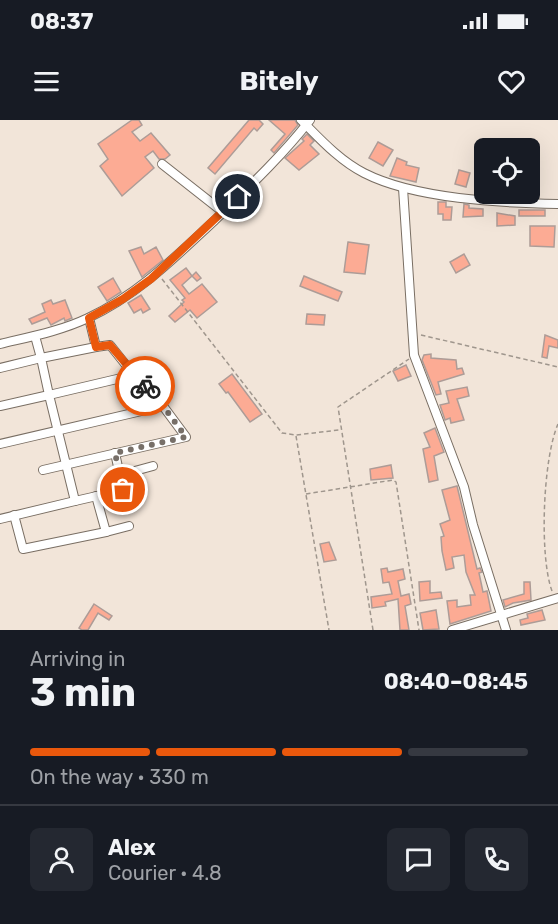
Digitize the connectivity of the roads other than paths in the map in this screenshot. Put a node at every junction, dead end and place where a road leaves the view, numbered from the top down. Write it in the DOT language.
graph roads {
  1 [pos="306,122"];
  2 [pos="162,164"];
  3 [pos="403,188"];
  4 [pos="558,204"];
  5 [pos="223,212"];
  6 [pos="89,318"];
  7 [pos="35,336"];
  8 [pos="0,344"];
  9 [pos="96,347"];
  10 [pos="40,358"];
  11 [pos="0,368"];
  12 [pos="134,375"];
  13 [pos="49,395"];
  14 [pos="0,406"];
  15 [pos="163,406"];
  16 [pos="58,430"];
  17 [pos="0,444"];
  18 [pos="115,453"];
  19 [pos="66,464"];
  20 [pos="153,466"];
  21 [pos="43,470"];
  22 [pos="120,475"];
  23 [pos="96,496"];
  24 [pos="75,501"];
  25 [pos="14,515"];
  26 [pos="0,519"];
  27 [pos="129,526"];
  28 [pos="106,532"];
  29 [pos="557,598"];
  30 [pos="501,615"];
  31 [pos="452,630"];
  32 [pos="506,630"];
  1 -- 3 [label="street"];
  1 -- 5 [label="street"];
  2 -- 5 [label="street"];
  3 -- 4 [label="street"];
  3 -- 30 [label="street"];
  5 -- 6 [label="street"];
  6 -- 7 [label="street"];
  6 -- 9 [label="street"];
  7 -- 8 [label="street"];
  7 -- 10 [label="street"];
  9 -- 10 [label="street"];
  9 -- 12 [label="street"];
  10 -- 11 [label="street"];
  10 -- 13 [label="street"];
  12 -- 13 [label="street"];
  12 -- 15 [label="street"];
  13 -- 14 [label="street"];
  13 -- 16 [label="street"];
  15 -- 16 [label="street"];
  15 -- 18 [label="street"];
  16 -- 17 [label="street"];
  16 -- 19 [label="street"];
  18 -- 19 [label="street"];
  18 -- 22 [label="street"];
  19 -- 21 [label="street"];
  19 -- 24 [label="street"];
  20 -- 22 [label="street"];
  22 -- 23 [label="street"];
  23 -- 24 [label="street"];
  23 -- 28 [label="street"];
  24 -- 25 [label="street"];
  25 -- 26 [label="street"];
  25 -- 28 [label="street"];
  27 -- 28 [label="street"];
  29 -- 30 [label="street"];
  30 -- 31 [label="street"];
  30 -- 32 [label="street"];
}
